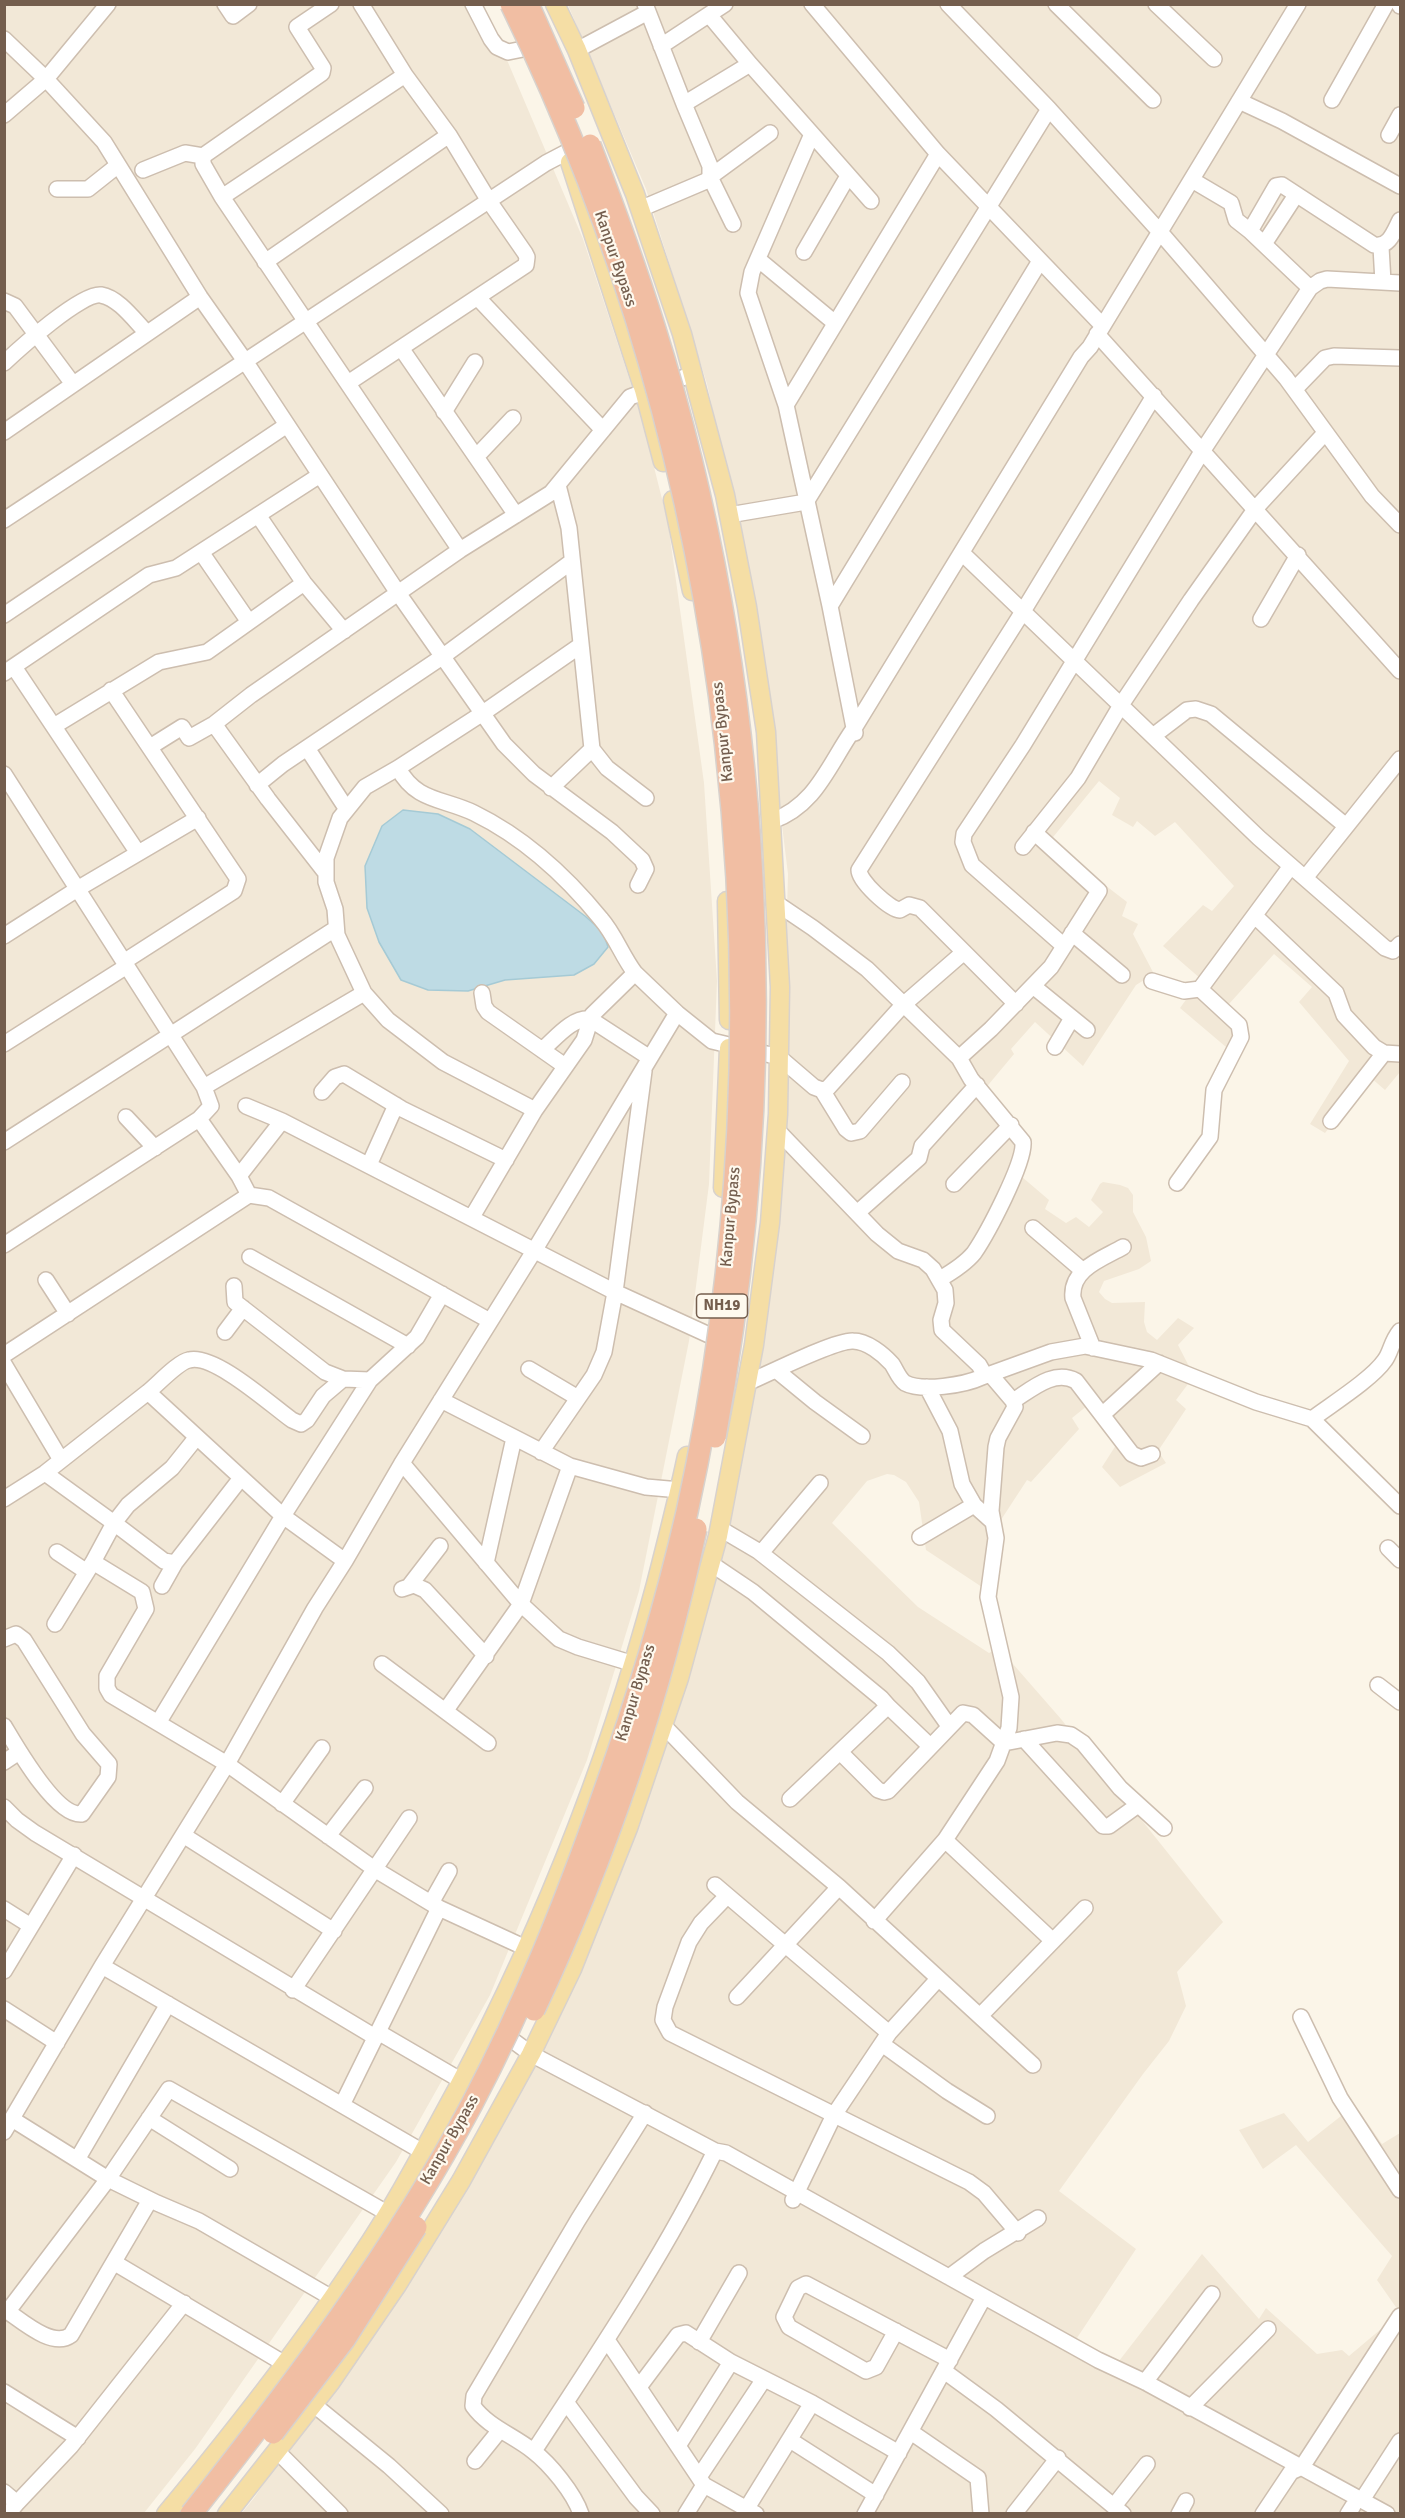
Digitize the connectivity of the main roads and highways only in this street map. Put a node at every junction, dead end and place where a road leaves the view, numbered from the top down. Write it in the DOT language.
graph roads {
  1 [pos="503,4"];
  2 [pos="512,4"];
  3 [pos="528,4"];
  4 [pos="555,4"];
  5 [pos="233,2511"];
  6 [pos="166,2514"];
  7 [pos="191,2514"];
  8 [pos="208,2514"];
  1 -- 6 [label="main road"];
  2 -- 7 [label="highway, Kanpur Bypass / NH19, bridge"];
  3 -- 8 [label="highway, Kanpur Bypass / NH19, bridge"];
  4 -- 5 [label="main road"];
}
